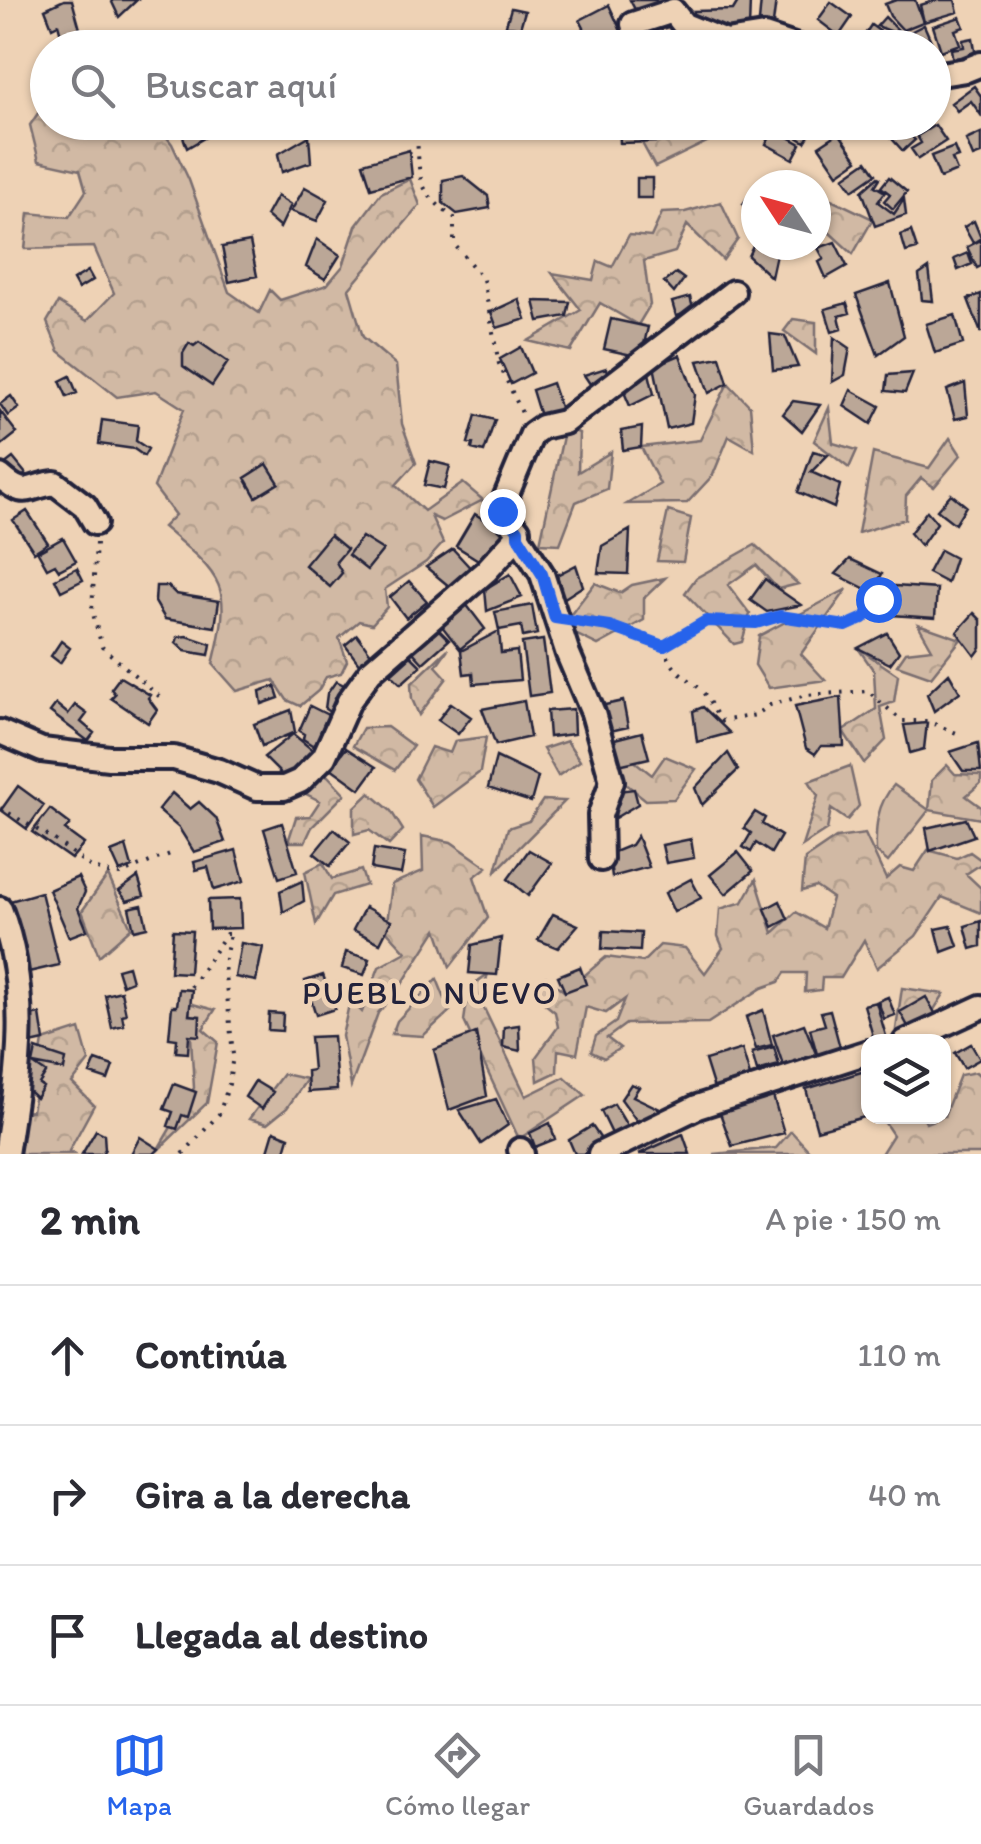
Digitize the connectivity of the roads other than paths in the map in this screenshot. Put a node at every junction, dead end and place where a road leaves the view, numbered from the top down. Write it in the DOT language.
graph roads {
  1 [pos="633,24"];
  2 [pos="696,30"];
  3 [pos="981,64"];
  4 [pos="951,72"];
  5 [pos="733,292"];
  6 [pos="0,476"];
  7 [pos="95,523"];
  8 [pos="518,536"];
  9 [pos="0,732"];
  10 [pos="600,860"];
  11 [pos="0,909"];
  12 [pos="981,1008"];
  13 [pos="923,1034"];
  14 [pos="861,1054"];
  15 [pos="6,1154"];
  16 [pos="600,1154"];
  1 -- 2 [label="street"];
  3 -- 4 [label="street"];
  5 -- 8 [label="street"];
  6 -- 7 [label="street"];
  8 -- 9 [label="street"];
  8 -- 10 [label="street"];
  11 -- 15 [label="street"];
  12 -- 13 [label="street"];
  14 -- 16 [label="street"];
}
